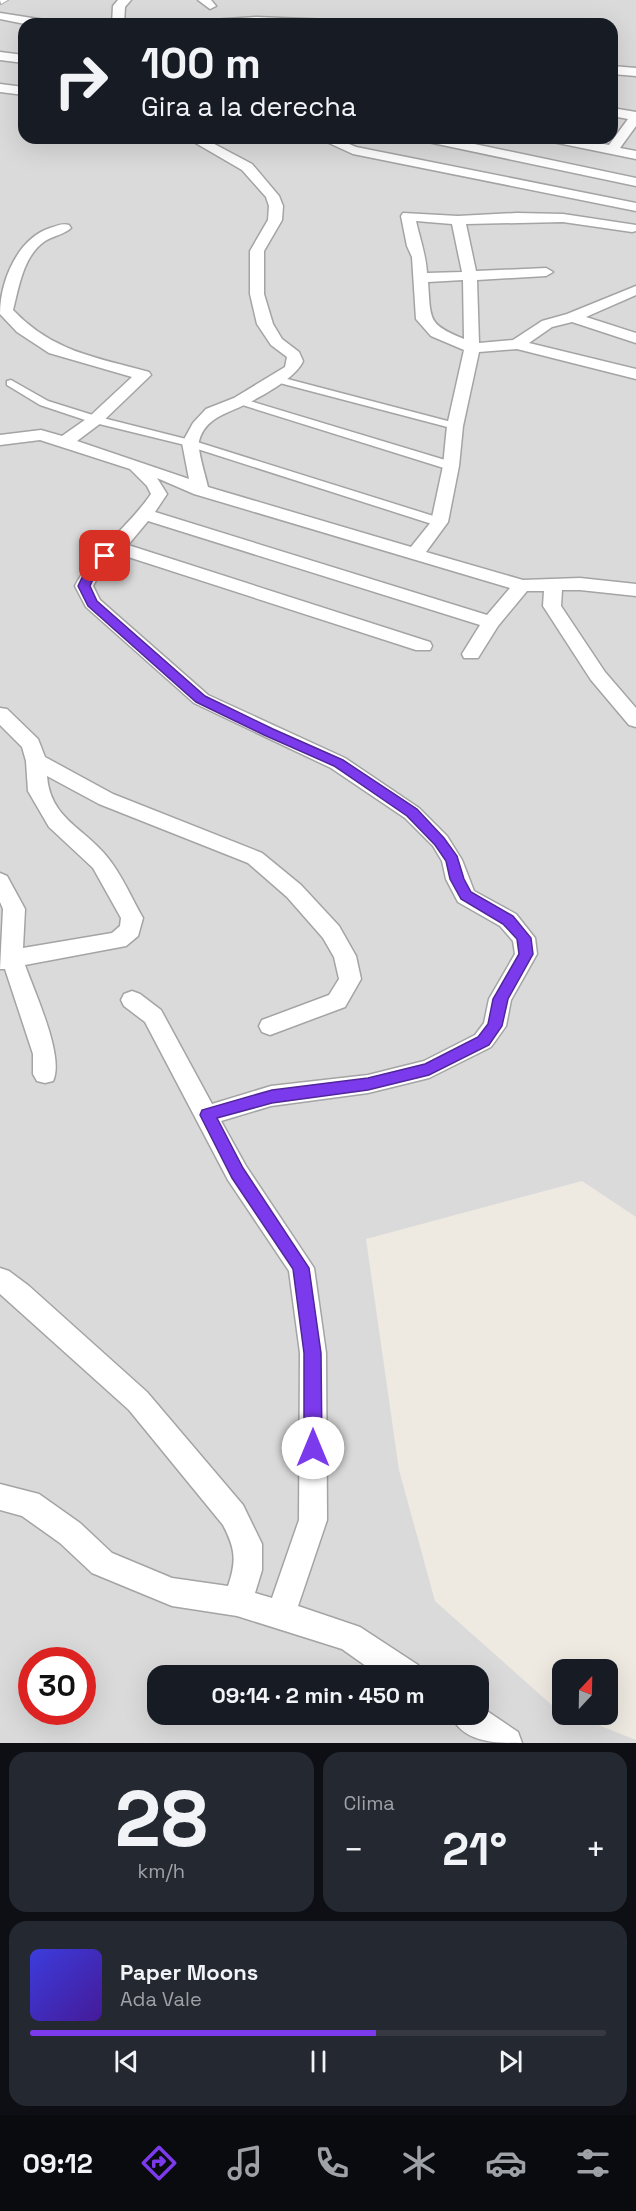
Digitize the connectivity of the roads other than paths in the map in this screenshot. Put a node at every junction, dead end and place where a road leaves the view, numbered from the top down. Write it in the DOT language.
graph roads {
  1 [pos="125,0"];
  2 [pos="0,16"];
  3 [pos="118,18"];
  4 [pos="18,19"];
  5 [pos="0,56"];
  6 [pos="18,58"];
  7 [pos="618,70"];
  8 [pos="636,72"];
  9 [pos="0,88"];
  10 [pos="18,90"];
  11 [pos="618,113"];
  12 [pos="636,116"];
  13 [pos="618,142"];
  14 [pos="204,144"];
  15 [pos="338,144"];
  16 [pos="456,144"];
  17 [pos="582,144"];
  18 [pos="616,144"];
  19 [pos="612,150"];
  20 [pos="636,155"];
  21 [pos="636,182"];
  22 [pos="636,207"];
  23 [pos="458,220"];
  24 [pos="64,228"];
  25 [pos="632,228"];
  26 [pos="0,267"];
  27 [pos="18,268"];
  28 [pos="546,272"];
  29 [pos="470,276"];
  30 [pos="421,278"];
  31 [pos="636,290"];
  32 [pos="572,317"];
  33 [pos="636,338"];
  34 [pos="517,344"];
  35 [pos="472,348"];
  36 [pos="636,374"];
  37 [pos="276,379"];
  38 [pos="10,383"];
  39 [pos="240,401"];
  40 [pos="95,420"];
  41 [pos="455,426"];
  42 [pos="0,440"];
  43 [pos="65,442"];
  44 [pos="191,444"];
  45 [pos="135,465"];
  46 [pos="451,466"];
  47 [pos="200,490"];
  48 [pos="146,515"];
  49 [pos="439,522"];
  50 [pos="116,547"];
  51 [pos="415,554"];
  52 [pos="522,586"];
  53 [pos="553,586"];
  54 [pos="636,590"];
  55 [pos="491,622"];
  56 [pos="423,646"];
  57 [pos="471,654"];
  58 [pos="0,714"];
  59 [pos="636,720"];
  60 [pos="36,760"];
  61 [pos="0,881"];
  62 [pos="6,960"];
  63 [pos="132,1000"];
  64 [pos="270,1026"];
  65 [pos="45,1074"];
  66 [pos="207,1115"];
  67 [pos="0,1279"];
  68 [pos="0,1497"];
  69 [pos="237,1602"];
  70 [pos="281,1615"];
  71 [pos="391,1665"];
  72 [pos="481,1725"];
  73 [pos="507,1743"];
  1 -- 3 [label="street"];
  2 -- 4 [label="street"];
  5 -- 6 [label="street"];
  7 -- 8 [label="street"];
  9 -- 10 [label="street"];
  11 -- 12 [label="street"];
  12 -- 13 [label="street"];
  14 -- 37 [label="street"];
  15 -- 22 [label="street"];
  16 -- 21 [label="street"];
  17 -- 19 [label="street"];
  18 -- 19 [label="street"];
  19 -- 20 [label="street"];
  23 -- 25 [label="street"];
  23 -- 29 [label="street"];
  23 -- 30 [label="street"];
  24 -- 27 [label="street"];
  26 -- 27 [label="street"];
  27 -- 40 [label="street"];
  28 -- 29 [label="street"];
  29 -- 30 [label="street"];
  29 -- 35 [label="street"];
  30 -- 35 [label="street"];
  31 -- 32 [label="street"];
  32 -- 33 [label="street"];
  32 -- 34 [label="street"];
  34 -- 35 [label="street"];
  34 -- 36 [label="street"];
  35 -- 41 [label="street"];
  37 -- 39 [label="street"];
  37 -- 41 [label="street"];
  38 -- 40 [label="street"];
  39 -- 44 [label="street"];
  39 -- 46 [label="street"];
  40 -- 43 [label="street"];
  40 -- 44 [label="street"];
  41 -- 46 [label="street"];
  42 -- 43 [label="street"];
  43 -- 45 [label="street"];
  44 -- 47 [label="street"];
  44 -- 49 [label="street"];
  45 -- 47 [label="street"];
  45 -- 48 [label="street"];
  46 -- 49 [label="street"];
  47 -- 51 [label="street"];
  48 -- 50 [label="street"];
  48 -- 55 [label="street"];
  49 -- 51 [label="street"];
  50 -- 56 [label="street"];
  50 -- 66 [label="street"];
  51 -- 52 [label="street"];
  52 -- 53 [label="street"];
  52 -- 55 [label="street"];
  53 -- 54 [label="street"];
  53 -- 59 [label="street"];
  55 -- 57 [label="street"];
  58 -- 60 [label="street"];
  60 -- 62 [label="street"];
  60 -- 64 [label="street"];
  61 -- 62 [label="street"];
  62 -- 65 [label="street"];
  63 -- 66 [label="street"];
  66 -- 70 [label="street"];
  67 -- 69 [label="street"];
  68 -- 69 [label="street"];
  69 -- 70 [label="street"];
  70 -- 71 [label="street"];
  72 -- 73 [label="street"];
}
